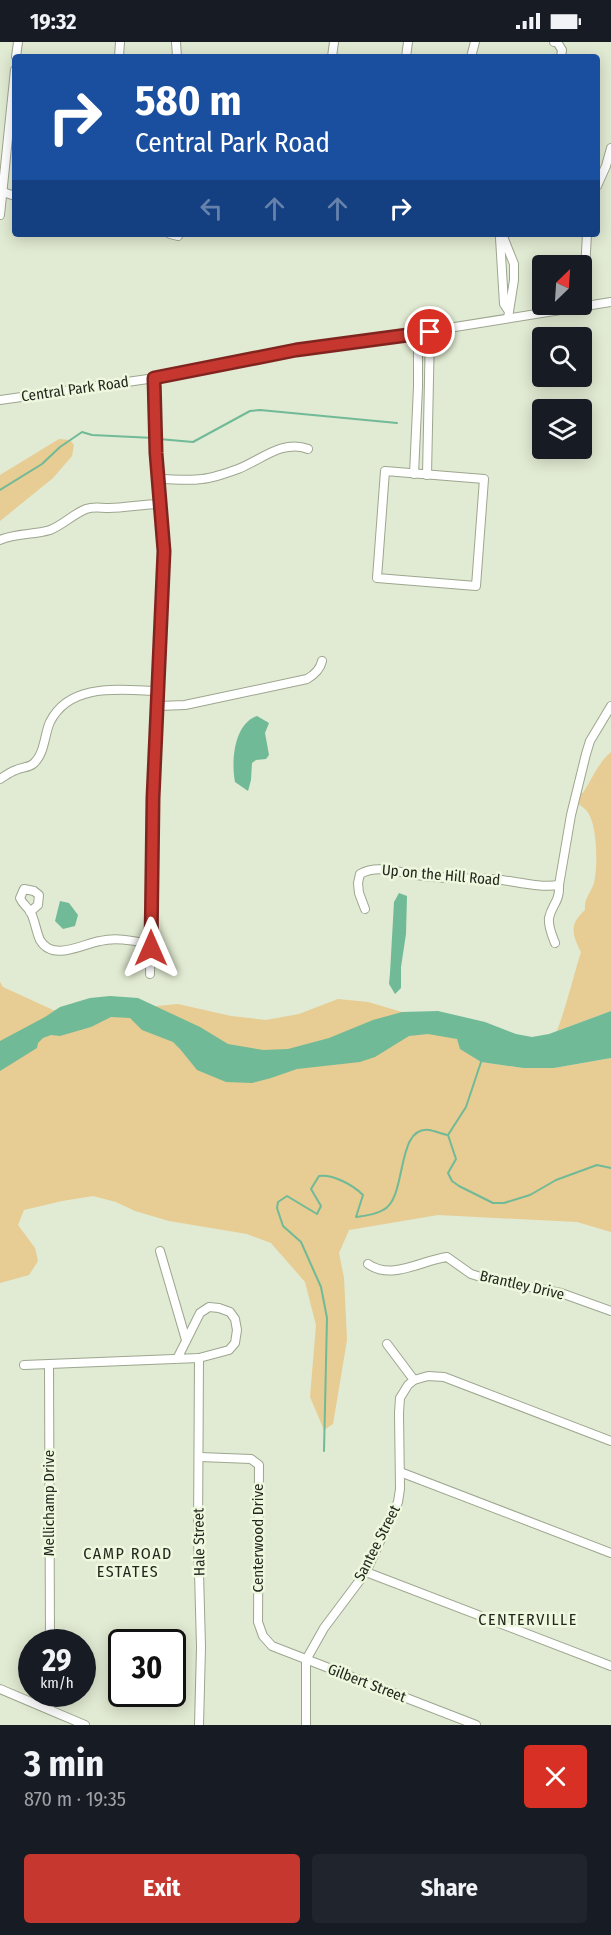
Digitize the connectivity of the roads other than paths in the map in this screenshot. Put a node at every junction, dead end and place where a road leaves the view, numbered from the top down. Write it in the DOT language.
graph roads {
  1 [pos="554,42"];
  2 [pos="561,54"];
  3 [pos="12,100"];
  4 [pos="611,148"];
  5 [pos="600,179"];
  6 [pos="3,192"];
  7 [pos="12,195"];
  8 [pos="0,215"];
  9 [pos="503,237"];
  10 [pos="588,237"];
  11 [pos="587,255"];
  12 [pos="611,302"];
  13 [pos="592,305"];
  14 [pos="532,311"];
  15 [pos="508,314"];
  16 [pos="430,332"];
  17 [pos="418,333"];
  18 [pos="154,378"];
  19 [pos="0,400"];
  20 [pos="308,448"];
  21 [pos="414,474"];
  22 [pos="428,475"];
  23 [pos="159,479"];
  24 [pos="160,504"];
  25 [pos="0,540"];
  26 [pos="322,661"];
  27 [pos="158,691"];
  28 [pos="159,706"];
  29 [pos="611,706"];
  30 [pos="0,779"];
  31 [pos="559,885"];
  32 [pos="365,909"];
  33 [pos="30,912"];
  34 [pos="555,943"];
  35 [pos="151,944"];
  36 [pos="150,974"];
  37 [pos="160,1251"];
  38 [pos="368,1264"];
  39 [pos="611,1311"];
  40 [pos="186,1340"];
  41 [pos="387,1344"];
  42 [pos="199,1358"];
  43 [pos="177,1359"];
  44 [pos="49,1364"];
  45 [pos="24,1365"];
  46 [pos="414,1380"];
  47 [pos="611,1441"];
  48 [pos="200,1457"];
  49 [pos="400,1472"];
  50 [pos="611,1553"];
  51 [pos="366,1572"];
  52 [pos="50,1629"];
  53 [pos="263,1636"];
  54 [pos="306,1660"];
  55 [pos="611,1666"];
  56 [pos="0,1689"];
  57 [pos="50,1709"];
  58 [pos="85,1725"];
  59 [pos="199,1725"];
  60 [pos="306,1725"];
  61 [pos="476,1725"];
  1 -- 2 [label="street"];
  3 -- 6 [label="street"];
  4 -- 5 [label="street"];
  6 -- 7 [label="street"];
  6 -- 8 [label="street"];
  9 -- 15 [label="street"];
  10 -- 11 [label="street"];
  12 -- 13 [label="street, Central Park Road"];
  14 -- 15 [label="street, Central Park Road"];
  15 -- 16 [label="street, Central Park Road"];
  16 -- 17 [label="street, Central Park Road"];
  16 -- 22 [label="street"];
  17 -- 18 [label="street, Central Park Road"];
  17 -- 21 [label="street"];
  18 -- 19 [label="street, Central Park Road"];
  18 -- 23 [label="street"];
  20 -- 23 [label="street"];
  21 -- 22 [label="street"];
  21 -- 22 [label="street"];
  23 -- 24 [label="street"];
  24 -- 25 [label="street"];
  24 -- 27 [label="street"];
  26 -- 28 [label="street"];
  27 -- 28 [label="street"];
  27 -- 30 [label="street"];
  28 -- 35 [label="street"];
  29 -- 31 [label="street"];
  31 -- 32 [label="street, Up on the Hill Road"];
  31 -- 34 [label="street"];
  33 -- 35 [label="street"];
  35 -- 36 [label="street"];
  37 -- 40 [label="street"];
  38 -- 39 [label="street, Brantley Drive"];
  40 -- 42 [label="street"];
  40 -- 43 [label="street"];
  41 -- 46 [label="street"];
  42 -- 43 [label="street"];
  42 -- 48 [label="street, Hale Street"];
  43 -- 44 [label="street"];
  44 -- 45 [label="street"];
  44 -- 52 [label="street, Mellichamp Drive"];
  46 -- 47 [label="street"];
  46 -- 49 [label="street, Santee Street"];
  48 -- 53 [label="street, Centerwood Drive"];
  48 -- 59 [label="street, Hale Street"];
  49 -- 50 [label="street"];
  49 -- 51 [label="street, Santee Street"];
  51 -- 54 [label="street, Santee Street"];
  51 -- 55 [label="street"];
  53 -- 54 [label="street, Gilbert Street"];
  54 -- 60 [label="street, Santee Street"];
  54 -- 61 [label="street, Gilbert Street"];
  56 -- 57 [label="street"];
  57 -- 58 [label="street"];
}
